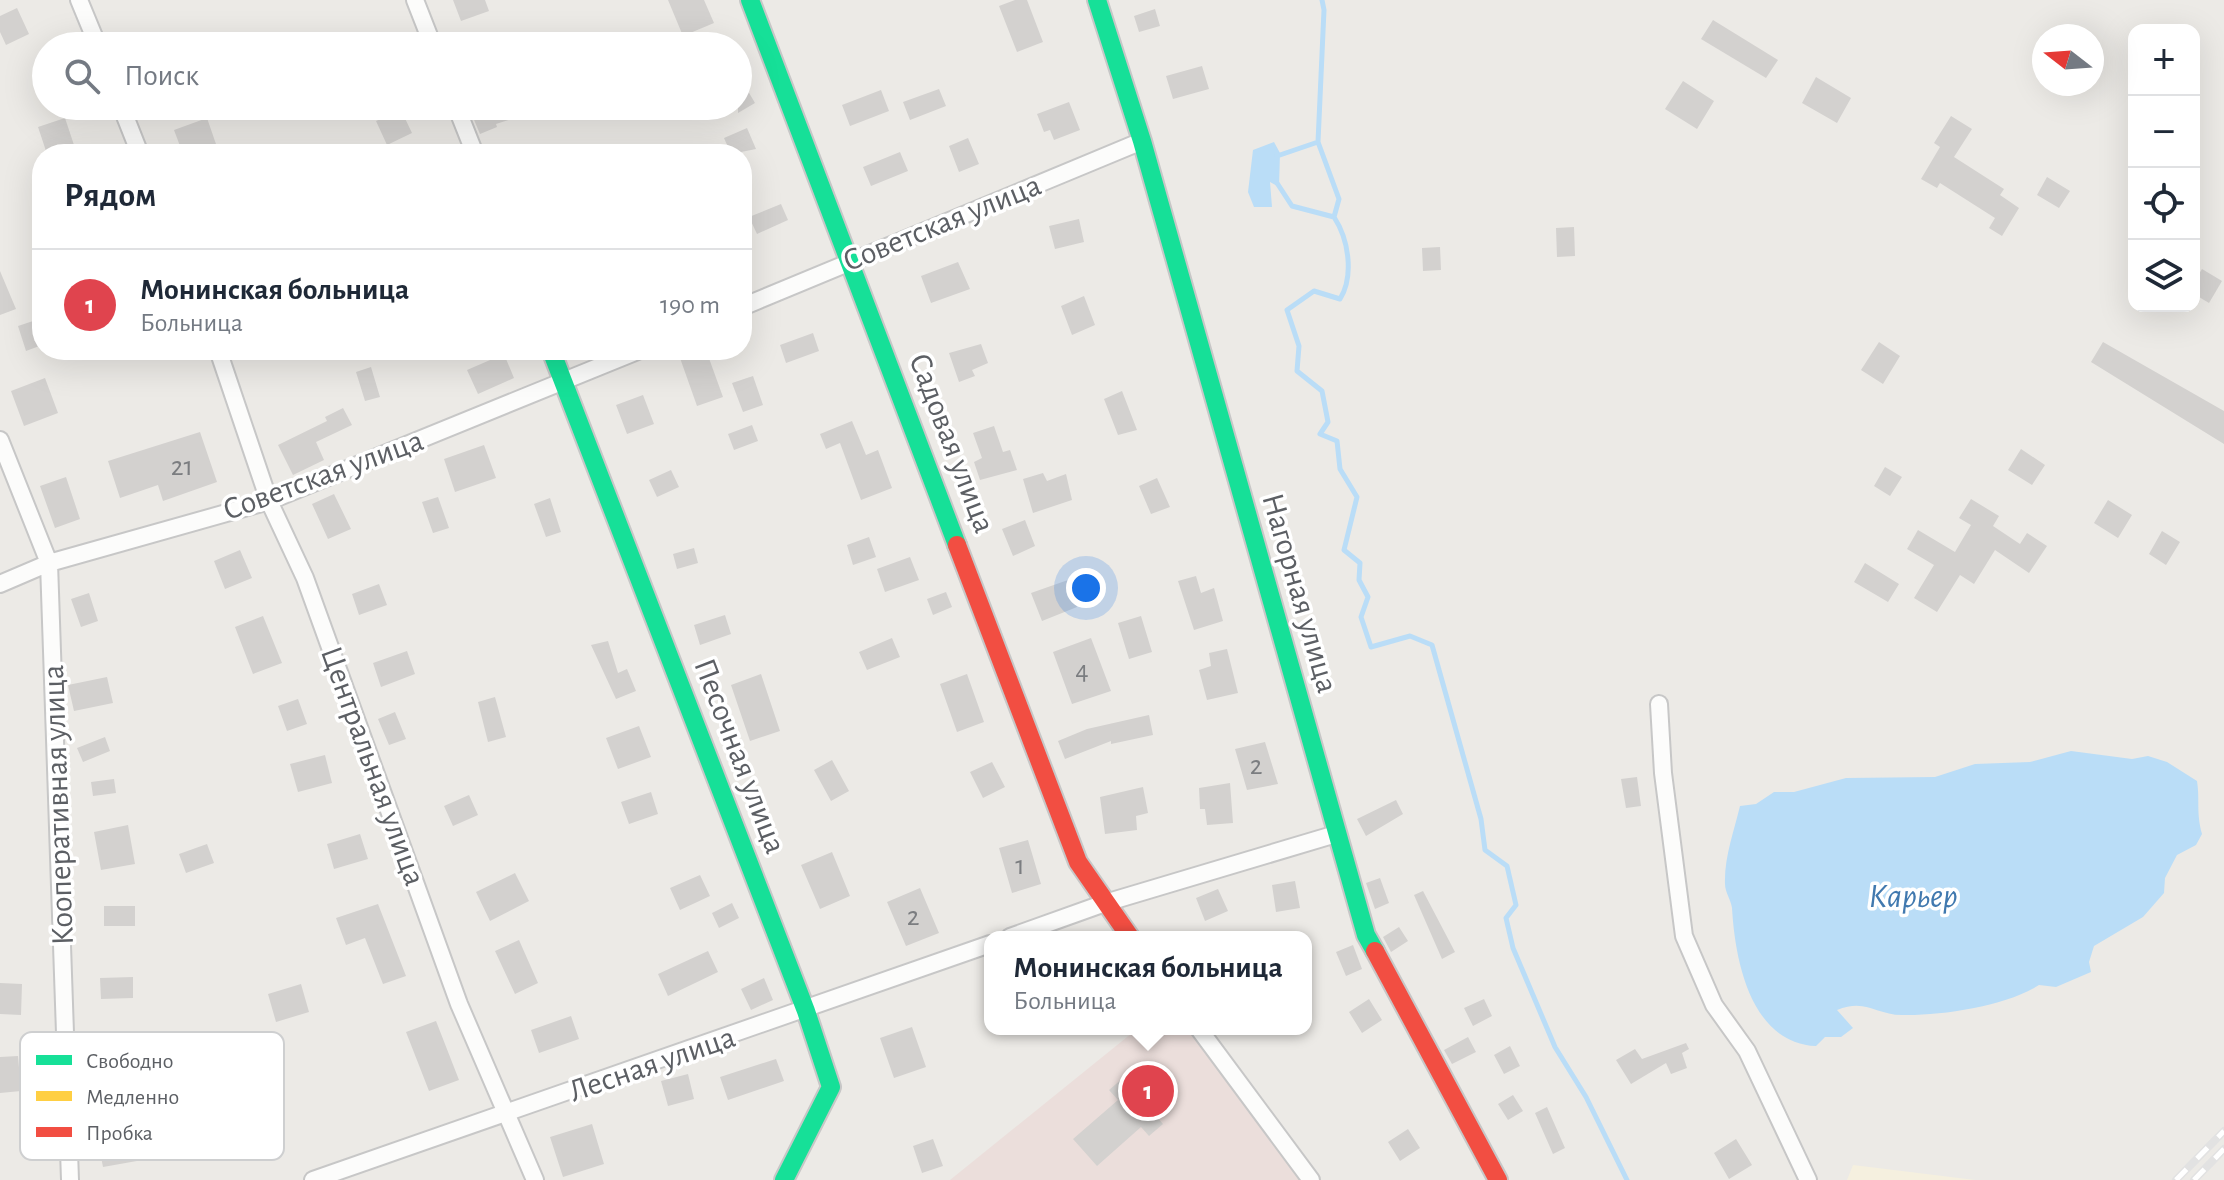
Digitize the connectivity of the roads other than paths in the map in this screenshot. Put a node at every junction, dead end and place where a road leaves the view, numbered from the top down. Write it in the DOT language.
graph roads {
  1 [pos="79,0"];
  2 [pos="415,0"];
  3 [pos="750,0"];
  4 [pos="1097,0"];
  5 [pos="92,32"];
  6 [pos="428,32"];
  7 [pos="127,120"];
  8 [pos="462,120"];
  9 [pos="1142,141"];
  10 [pos="136,144"];
  11 [pos="471,144"];
  12 [pos="851,261"];
  13 [pos="752,303"];
  14 [pos="221,360"];
  15 [pos="555,360"];
  16 [pos="616,360"];
  17 [pos="563,382"];
  18 [pos="0,440"];
  19 [pos="269,501"];
  20 [pos="49,563"];
  21 [pos="0,584"];
  22 [pos="1659,704"];
  23 [pos="1336,834"];
  24 [pos="1105,903"];
  25 [pos="1027,931"];
  26 [pos="1126,931"];
  27 [pos="984,946"];
  28 [pos="806,1011"];
  29 [pos="65,1032"];
  30 [pos="1203,1035"];
  31 [pos="507,1115"];
  32 [pos="69,1160"];
  33 [pos="70,1180"];
  34 [pos="313,1180"];
  35 [pos="535,1180"];
  36 [pos="784,1180"];
  37 [pos="1311,1180"];
  38 [pos="1498,1180"];
  39 [pos="1808,1180"];
  1 -- 5 [label="street"];
  2 -- 6 [label="street"];
  3 -- 12 [label="street, Садовая улица"];
  4 -- 9 [label="street, Нагорная улица"];
  7 -- 10 [label="street"];
  8 -- 11 [label="street"];
  9 -- 12 [label="street, Советская улица"];
  9 -- 23 [label="street, Нагорная улица"];
  12 -- 13 [label="street, Советская улица"];
  12 -- 24 [label="street, Садовая улица"];
  14 -- 19 [label="street, Центральная улица"];
  15 -- 17 [label="street, Песочная улица"];
  16 -- 17 [label="street, Советская улица"];
  17 -- 19 [label="street, Советская улица"];
  17 -- 28 [label="street, Песочная улица"];
  18 -- 20 [label="street, Кооперативная улица"];
  19 -- 20 [label="street, Советская улица"];
  19 -- 31 [label="street, Центральная улица"];
  20 -- 21 [label="street, Советская улица"];
  20 -- 29 [label="street, Кооперативная улица"];
  22 -- 39 [label="street"];
  23 -- 24 [label="street"];
  23 -- 38 [label="street, Нагорная улица"];
  24 -- 25 [label="street"];
  24 -- 26 [label="street, Садовая улица"];
  27 -- 28 [label="street, Лесная улица"];
  28 -- 31 [label="street, Лесная улица"];
  28 -- 36 [label="street, Песочная улица"];
  30 -- 37 [label="street"];
  31 -- 34 [label="street, Лесная улица"];
  31 -- 35 [label="street, Центральная улица"];
  32 -- 33 [label="street, Кооперативная улица"];
}
